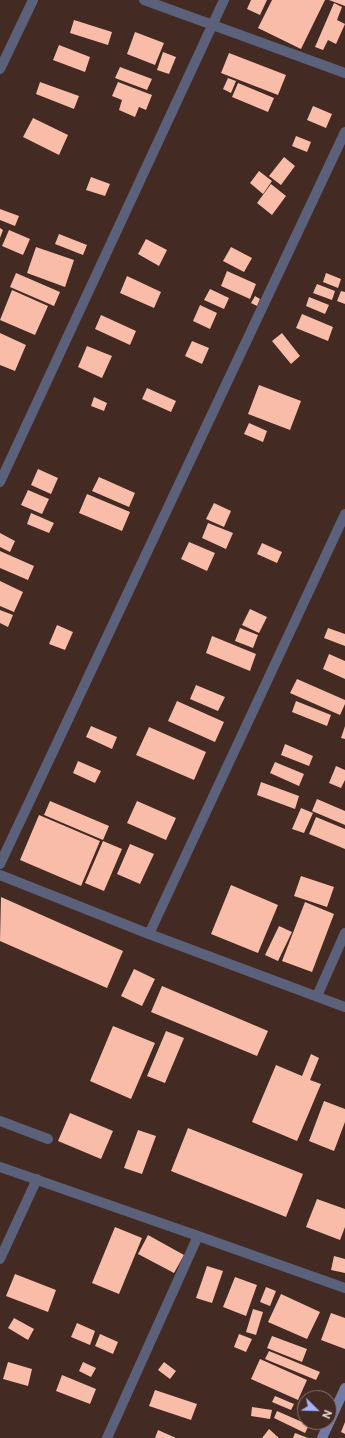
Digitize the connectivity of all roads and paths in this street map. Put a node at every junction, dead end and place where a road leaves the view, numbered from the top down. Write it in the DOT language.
graph roads {
  1 [pos="33,0"];
  2 [pos="144,0"];
  3 [pos="224,0"];
  4 [pos="212,25"];
  5 [pos="0,69"];
  6 [pos="345,73"];
  7 [pos="345,132"];
  8 [pos="0,482"];
  9 [pos="345,514"];
  10 [pos="0,864"];
  11 [pos="0,875"];
  12 [pos="345,933"];
  13 [pos="149,934"];
  14 [pos="317,996"];
  15 [pos="345,1007"];
  16 [pos="0,1121"];
  17 [pos="48,1139"];
  18 [pos="0,1167"];
  19 [pos="37,1179"];
  20 [pos="198,1236"];
  21 [pos="0,1259"];
  22 [pos="345,1288"];
  23 [pos="345,1388"];
  24 [pos="107,1438"];
  25 [pos="322,1438"];
  1 -- 5 [label="street"];
  2 -- 4 [label="street"];
  3 -- 4 [label="street"];
  4 -- 6 [label="street"];
  4 -- 8 [label="street"];
  7 -- 10 [label="street"];
  9 -- 13 [label="street"];
  11 -- 13 [label="street"];
  12 -- 14 [label="street"];
  13 -- 14 [label="street"];
  14 -- 15 [label="street"];
  16 -- 17 [label="street"];
  18 -- 19 [label="street"];
  19 -- 20 [label="street"];
  19 -- 21 [label="street"];
  20 -- 22 [label="street"];
  20 -- 24 [label="street"];
  23 -- 25 [label="street"];
}
